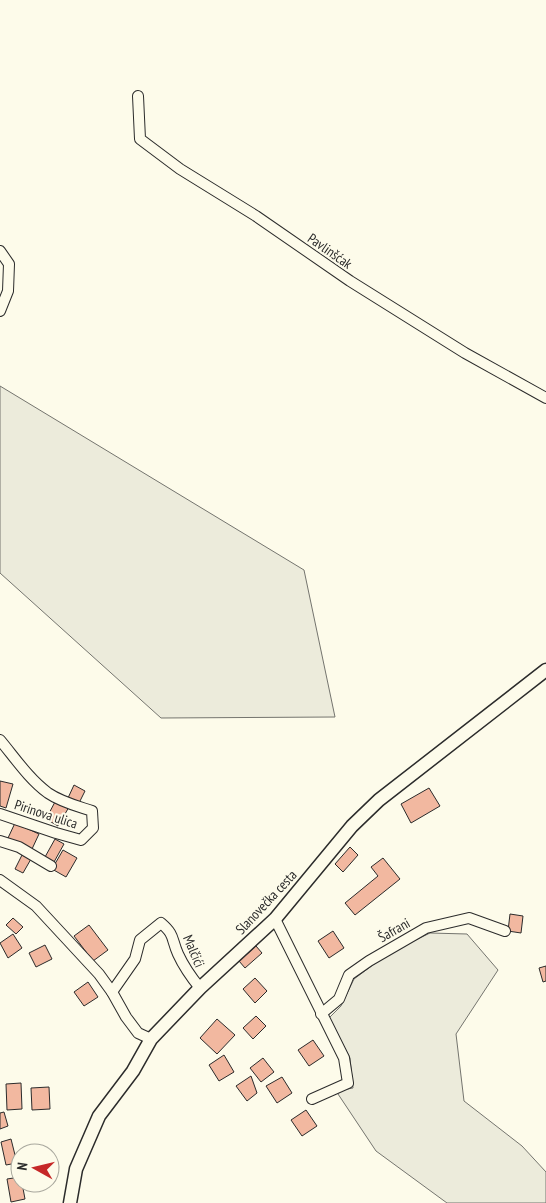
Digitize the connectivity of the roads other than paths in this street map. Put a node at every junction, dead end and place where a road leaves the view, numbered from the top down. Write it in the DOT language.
graph roads {
  1 [pos="138,96"];
  2 [pos="0,251"];
  3 [pos="0,311"];
  4 [pos="546,398"];
  5 [pos="546,670"];
  6 [pos="0,740"];
  7 [pos="0,814"];
  8 [pos="0,841"];
  9 [pos="51,866"];
  10 [pos="0,880"];
  11 [pos="275,919"];
  12 [pos="505,931"];
  13 [pos="200,988"];
  14 [pos="112,992"];
  15 [pos="321,1014"];
  16 [pos="151,1039"];
  17 [pos="312,1099"];
  18 [pos="70,1203"];
  1 -- 4 [label="street, Pavlinšćak"];
  2 -- 3 [label="street"];
  5 -- 11 [label="street, Slanovečka cesta"];
  6 -- 7 [label="street, Pirinova ulica"];
  8 -- 9 [label="street"];
  10 -- 14 [label="street"];
  11 -- 13 [label="street, Slanovečka cesta"];
  11 -- 15 [label="street"];
  12 -- 15 [label="street, Šafrani"];
  13 -- 14 [label="street, Malčići"];
  13 -- 16 [label="street, Slanovečka cesta"];
  14 -- 16 [label="street"];
  15 -- 17 [label="street"];
  16 -- 18 [label="street, Slanovečka cesta"];
}
